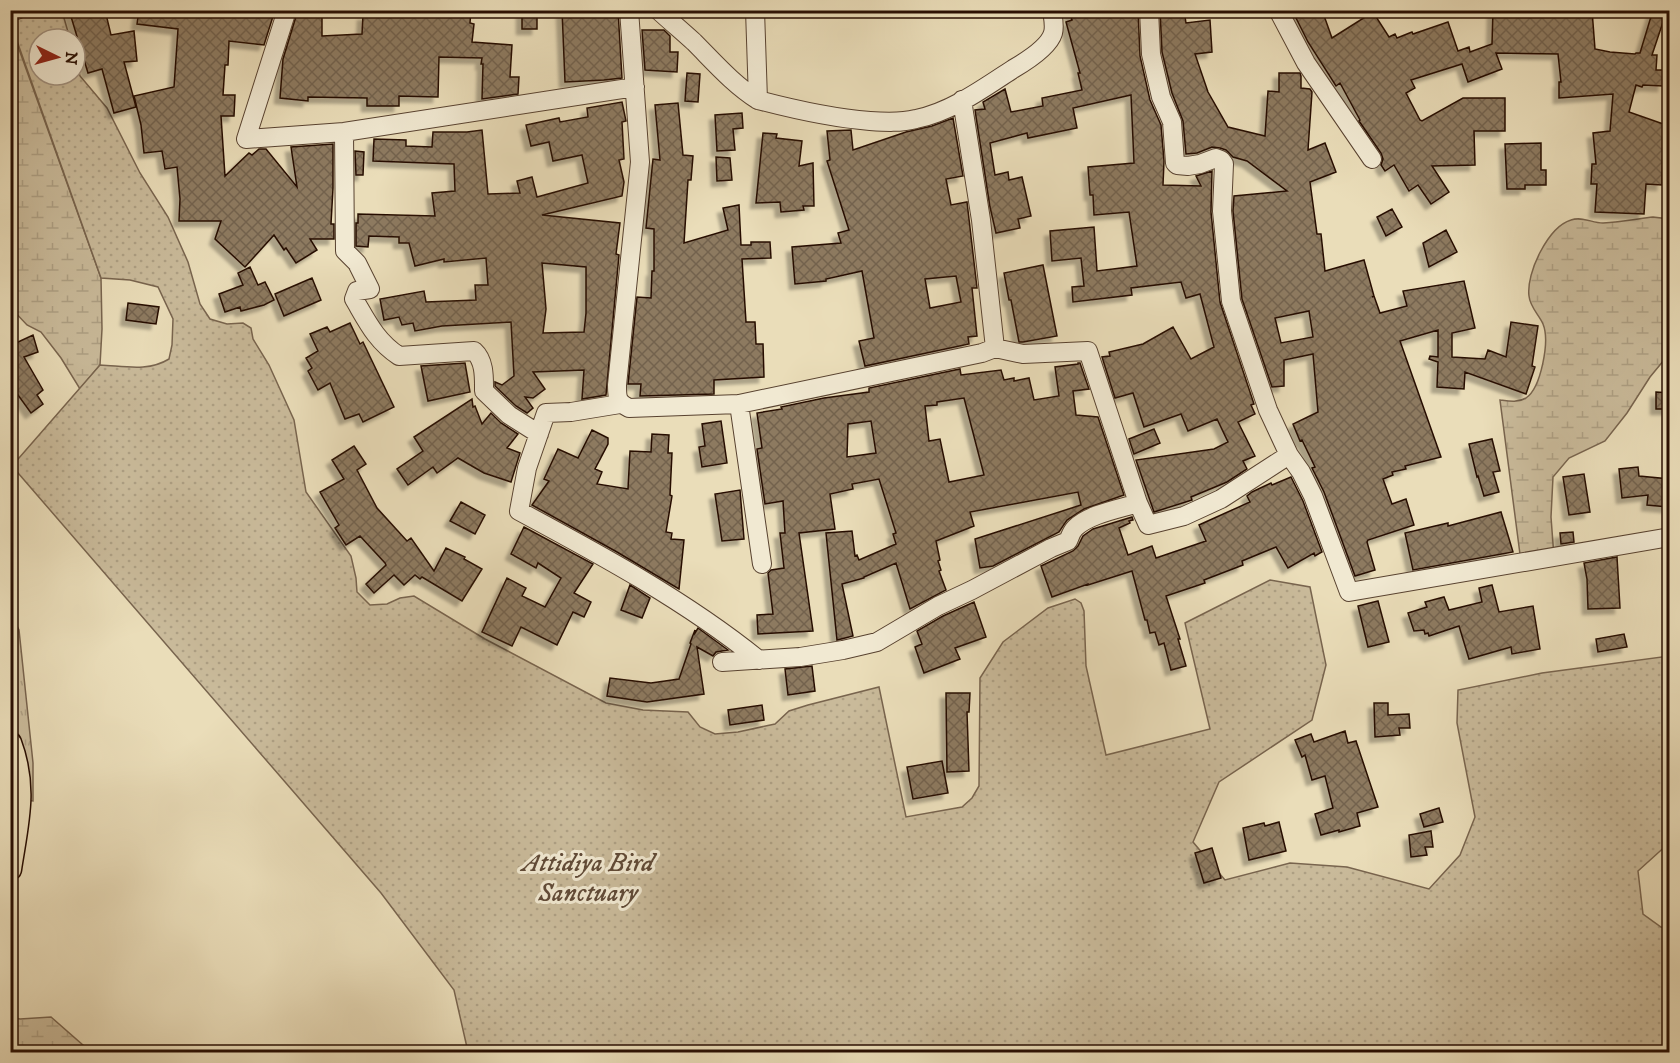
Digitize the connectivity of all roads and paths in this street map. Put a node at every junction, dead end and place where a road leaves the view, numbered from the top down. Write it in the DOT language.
graph roads {
  1 [pos="17,10"];
  2 [pos="287,10"];
  3 [pos="629,10"];
  4 [pos="658,10"];
  5 [pos="755,10"];
  6 [pos="1052,10"];
  7 [pos="1149,10"];
  8 [pos="1278,10"];
  9 [pos="10,12"];
  10 [pos="635,87"];
  11 [pos="758,100"];
  12 [pos="962,100"];
  13 [pos="344,132"];
  14 [pos="1372,159"];
  15 [pos="995,348"];
  16 [pos="620,404"];
  17 [pos="739,404"];
  18 [pos="539,434"];
  19 [pos="1289,455"];
  20 [pos="1138,503"];
  21 [pos="1670,537"];
  22 [pos="762,564"];
  23 [pos="759,660"];
  24 [pos="722,662"];
  25 [pos="10,743"];
  26 [pos="10,869"];
  1 -- 9 [label="street"];
  2 -- 13 [label="street"];
  3 -- 10 [label="street"];
  4 -- 11 [label="street"];
  5 -- 11 [label="street"];
  6 -- 12 [label="street"];
  7 -- 19 [label="street"];
  8 -- 14 [label="street"];
  10 -- 13 [label="street"];
  10 -- 16 [label="street"];
  11 -- 12 [label="street"];
  12 -- 15 [label="street"];
  13 -- 18 [label="street"];
  15 -- 17 [label="street"];
  15 -- 20 [label="street"];
  16 -- 17 [label="street"];
  16 -- 18 [label="street"];
  17 -- 22 [label="street"];
  18 -- 23 [label="street"];
  19 -- 20 [label="street"];
  19 -- 21 [label="street"];
  20 -- 23 [label="street"];
  23 -- 24 [label="street"];
  25 -- 26 [label="main road"];
}
